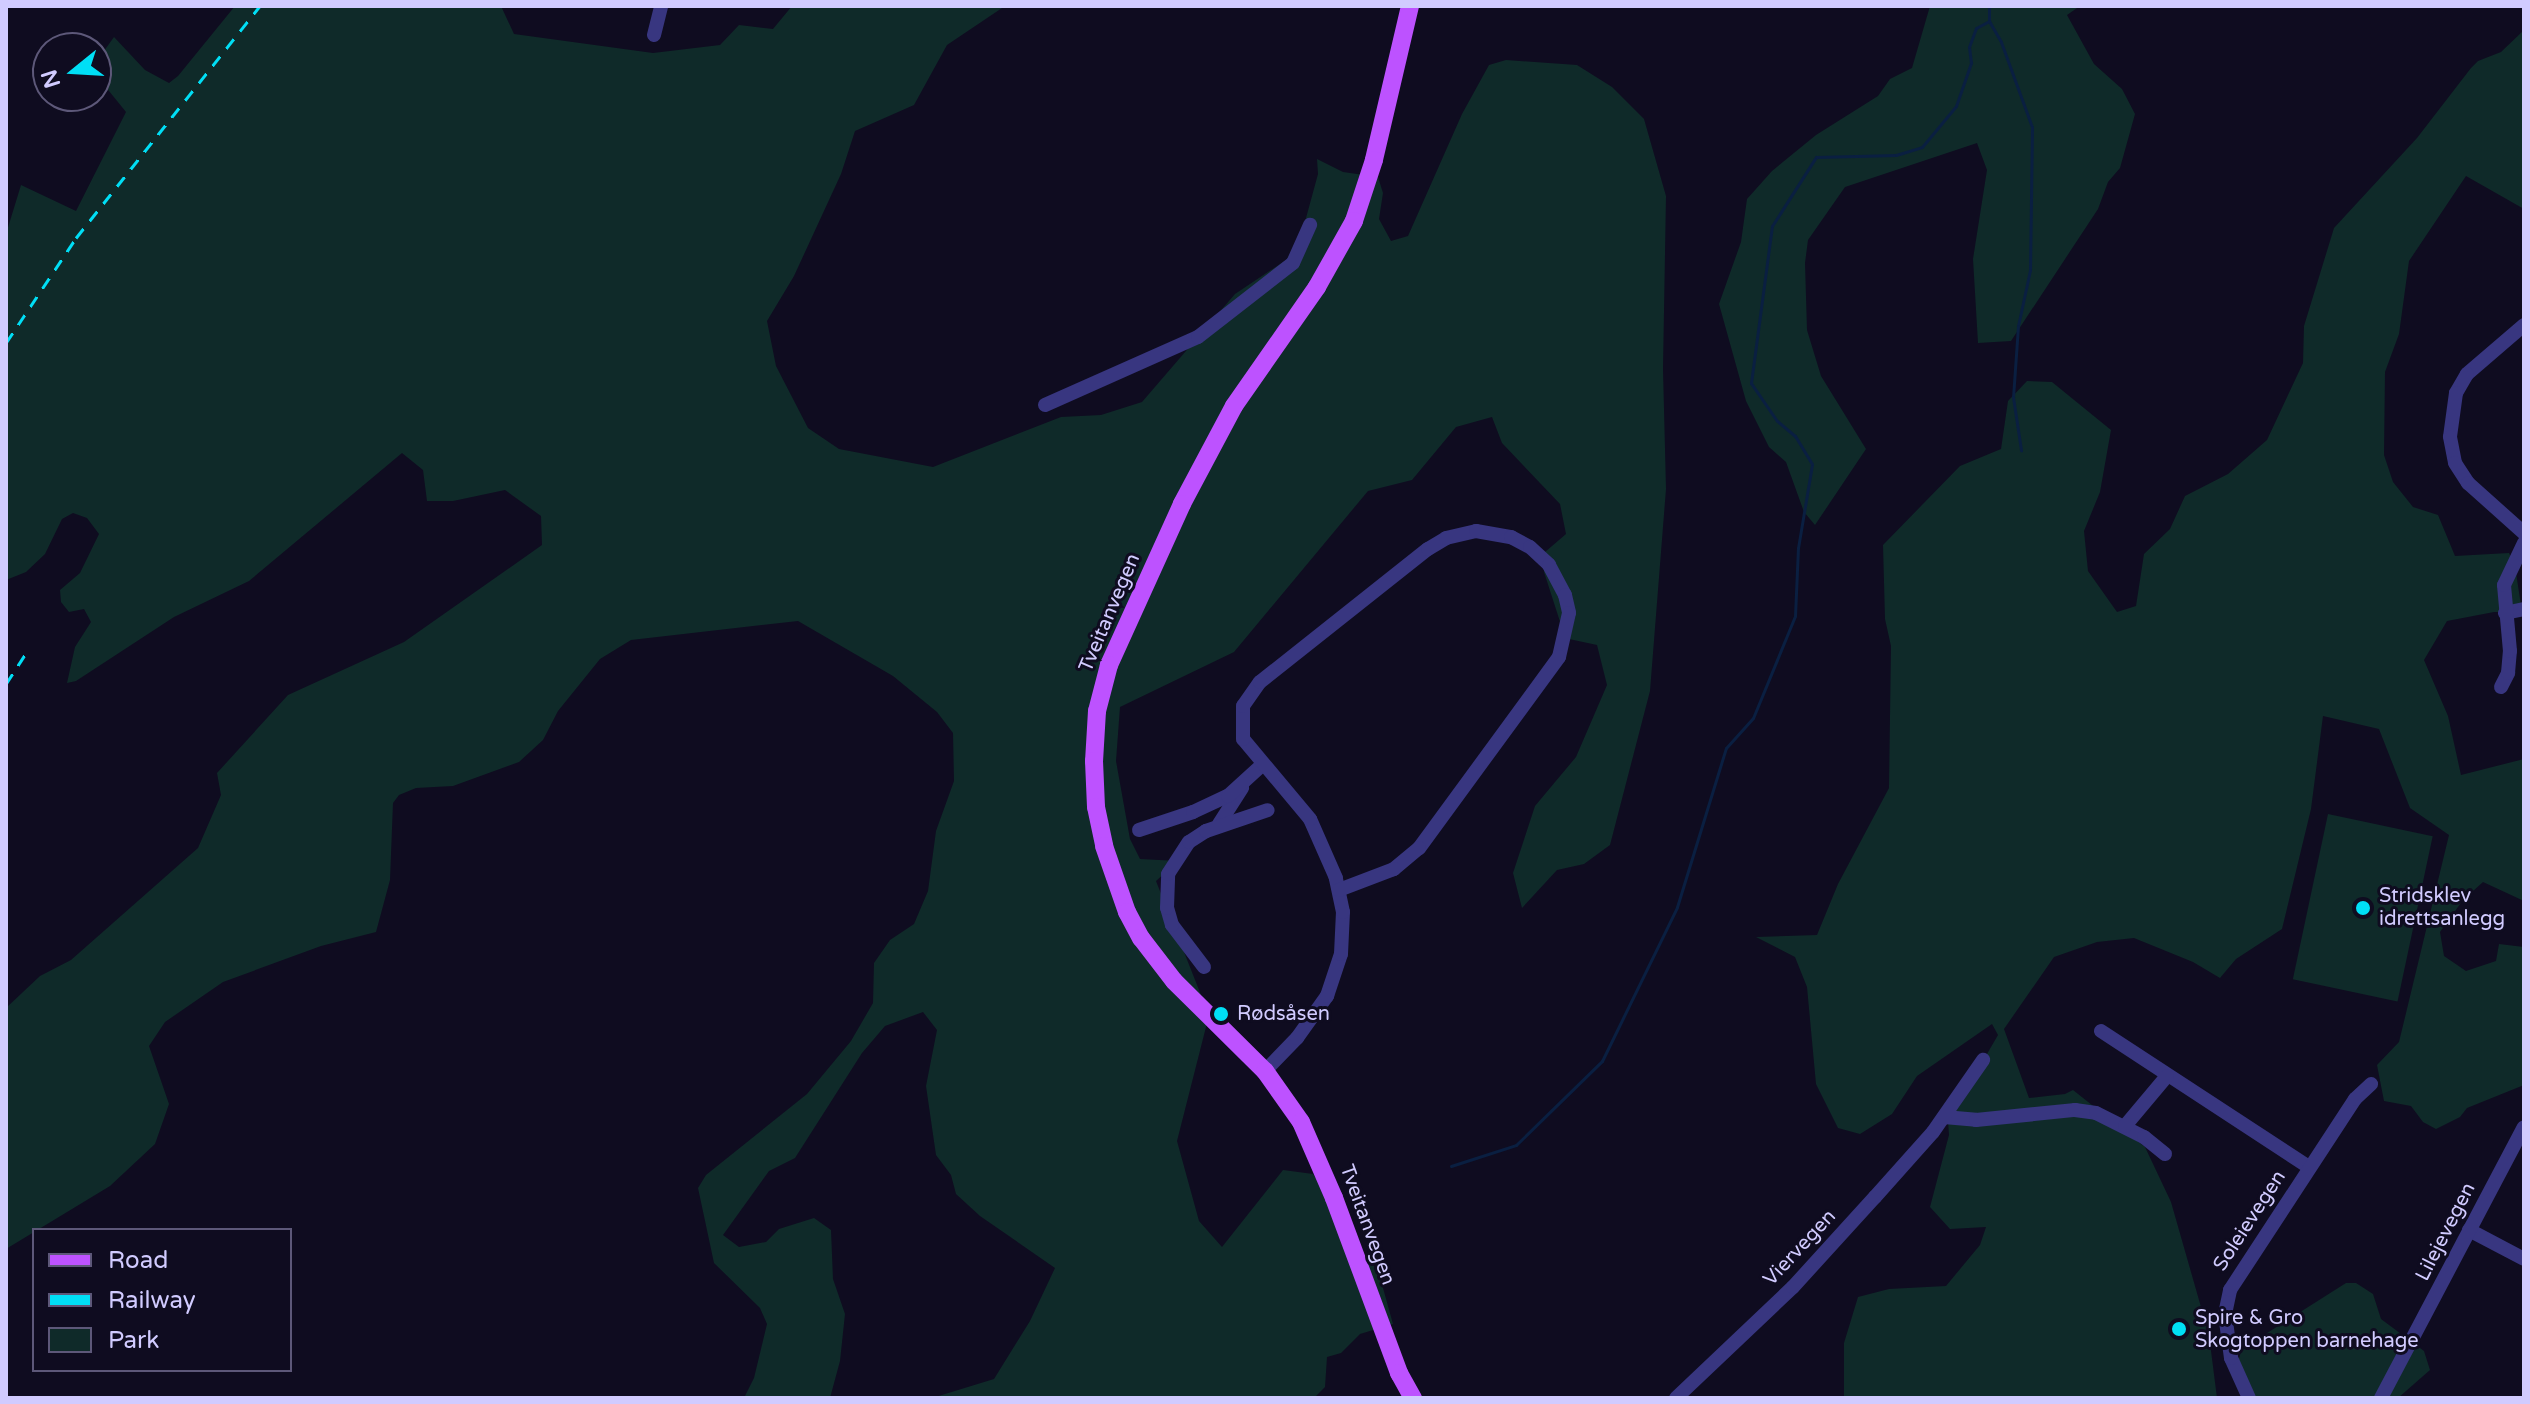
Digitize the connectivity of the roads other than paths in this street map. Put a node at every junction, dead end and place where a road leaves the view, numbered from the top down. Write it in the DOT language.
graph roads {
  1 [pos="661,6"];
  2 [pos="1410,6"];
  3 [pos="654,35"];
  4 [pos="1310,225"];
  5 [pos="2524,325"];
  6 [pos="1045,405"];
  7 [pos="2524,533"];
  8 [pos="2524,543"];
  9 [pos="2524,609"];
  10 [pos="2505,613"];
  11 [pos="2501,687"];
  12 [pos="1263,764"];
  13 [pos="1243,783"];
  14 [pos="1268,810"];
  15 [pos="1219,824"];
  16 [pos="1139,830"];
  17 [pos="1339,890"];
  18 [pos="1204,967"];
  19 [pos="2101,1031"];
  20 [pos="1983,1060"];
  21 [pos="1265,1071"];
  22 [pos="2167,1076"];
  23 [pos="2371,1084"];
  24 [pos="1944,1117"];
  25 [pos="2125,1126"];
  26 [pos="2524,1127"];
  27 [pos="2165,1154"];
  28 [pos="2309,1167"];
  29 [pos="2469,1230"];
  30 [pos="2524,1259"];
  31 [pos="1413,1398"];
  32 [pos="1676,1398"];
  33 [pos="2249,1398"];
  34 [pos="2381,1398"];
  1 -- 3 [label="street"];
  2 -- 21 [label="main road, Tveitanvegen"];
  4 -- 6 [label="street"];
  5 -- 7 [label="street"];
  8 -- 10 [label="street"];
  9 -- 10 [label="street"];
  10 -- 11 [label="street"];
  12 -- 13 [label="street"];
  12 -- 17 [label="street"];
  12 -- 17 [label="street"];
  13 -- 15 [label="street"];
  13 -- 16 [label="street"];
  14 -- 15 [label="street"];
  15 -- 18 [label="street"];
  17 -- 21 [label="street"];
  19 -- 22 [label="street"];
  20 -- 24 [label="street, Viervegen"];
  21 -- 31 [label="main road, Tveitanvegen"];
  22 -- 25 [label="street"];
  22 -- 28 [label="street"];
  23 -- 28 [label="street, Soleievegen"];
  24 -- 25 [label="street"];
  24 -- 32 [label="street, Viervegen"];
  25 -- 27 [label="street"];
  26 -- 29 [label="street, Lilejevegen"];
  28 -- 33 [label="street, Soleievegen"];
  29 -- 30 [label="street"];
  29 -- 34 [label="street, Lilejevegen"];
}
